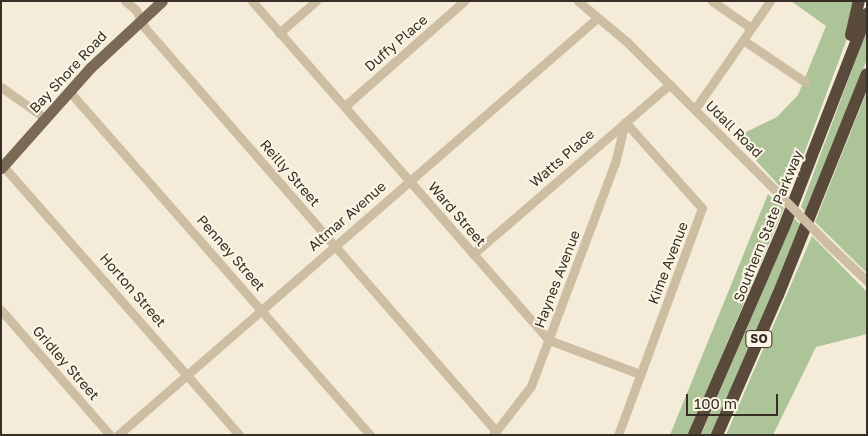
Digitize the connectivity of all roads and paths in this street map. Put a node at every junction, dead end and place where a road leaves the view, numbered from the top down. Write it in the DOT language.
graph roads {
  1 [pos="125,1"];
  2 [pos="162,1"];
  3 [pos="252,1"];
  4 [pos="316,1"];
  5 [pos="464,1"];
  6 [pos="578,1"];
  7 [pos="712,1"];
  8 [pos="770,1"];
  9 [pos="859,1"];
  10 [pos="867,8"];
  11 [pos="867,14"];
  12 [pos="141,19"];
  13 [pos="596,19"];
  14 [pos="862,27"];
  15 [pos="751,28"];
  16 [pos="279,33"];
  17 [pos="743,40"];
  18 [pos="867,74"];
  19 [pos="805,82"];
  20 [pos="670,84"];
  21 [pos="1,87"];
  22 [pos="838,90"];
  23 [pos="69,91"];
  24 [pos="345,106"];
  25 [pos="695,109"];
  26 [pos="45,118"];
  27 [pos="625,122"];
  28 [pos="2,167"];
  29 [pos="409,180"];
  30 [pos="335,245"];
  31 [pos="473,254"];
  32 [pos="867,281"];
  33 [pos="261,309"];
  34 [pos="1,310"];
  35 [pos="548,340"];
  36 [pos="187,374"];
  37 [pos="640,374"];
  38 [pos="494,433"];
  39 [pos="110,435"];
  40 [pos="118,435"];
  41 [pos="239,435"];
  42 [pos="370,435"];
  43 [pos="618,435"];
  44 [pos="694,435"];
  45 [pos="717,435"];
  1 -- 12 [label="street, Reilly Street"];
  2 -- 12 [label="main road, Bay Shore Road"];
  3 -- 16 [label="street, Ward Street"];
  4 -- 16 [label="street"];
  5 -- 24 [label="street, Duffy Place"];
  6 -- 13 [label="street, Udall Road"];
  7 -- 15 [label="street"];
  8 -- 15 [label="street"];
  9 -- 22 [label="highway"];
  10 -- 14 [label="highway, Southern State Parkway / SO"];
  11 -- 14 [label="highway, Southern State Parkway / SO"];
  12 -- 23 [label="main road, Bay Shore Road"];
  12 -- 30 [label="street, Reilly Street"];
  13 -- 20 [label="street, Udall Road"];
  13 -- 29 [label="street, Altmar Avenue"];
  14 -- 22 [label="highway, Southern State Parkway / SO"];
  15 -- 17 [label="street"];
  16 -- 24 [label="street, Ward Street"];
  17 -- 19 [label="street"];
  17 -- 25 [label="street"];
  18 -- 45 [label="highway, SO"];
  20 -- 25 [label="street, Udall Road"];
  20 -- 27 [label="street, Watts Place"];
  21 -- 26 [label="street"];
  22 -- 44 [label="highway, Southern State Parkway / SO"];
  23 -- 26 [label="main road, Bay Shore Road"];
  23 -- 33 [label="street, Penney Street"];
  24 -- 29 [label="street, Ward Street"];
  25 -- 32 [label="street, Udall Road, bridge"];
  26 -- 28 [label="main road, Bay Shore Road"];
  27 -- 31 [label="street, Watts Place"];
  27 -- 35 [label="street, Haynes Avenue"];
  27 -- 37 [label="street, Kime Avenue"];
  28 -- 36 [label="street, Horton Street"];
  29 -- 30 [label="street, Altmar Avenue"];
  29 -- 31 [label="street, Ward Street"];
  30 -- 33 [label="street, Altmar Avenue"];
  30 -- 38 [label="street, Reilly Street"];
  31 -- 35 [label="street, Ward Street"];
  33 -- 36 [label="street, Altmar Avenue"];
  33 -- 42 [label="street, Penney Street"];
  34 -- 39 [label="street, Gridley Street"];
  35 -- 37 [label="street, Ward Street"];
  35 -- 38 [label="street, Haynes Avenue"];
  36 -- 40 [label="street, Altmar Avenue"];
  36 -- 41 [label="street, Horton Street"];
  37 -- 43 [label="street, Kime Avenue"];
}
